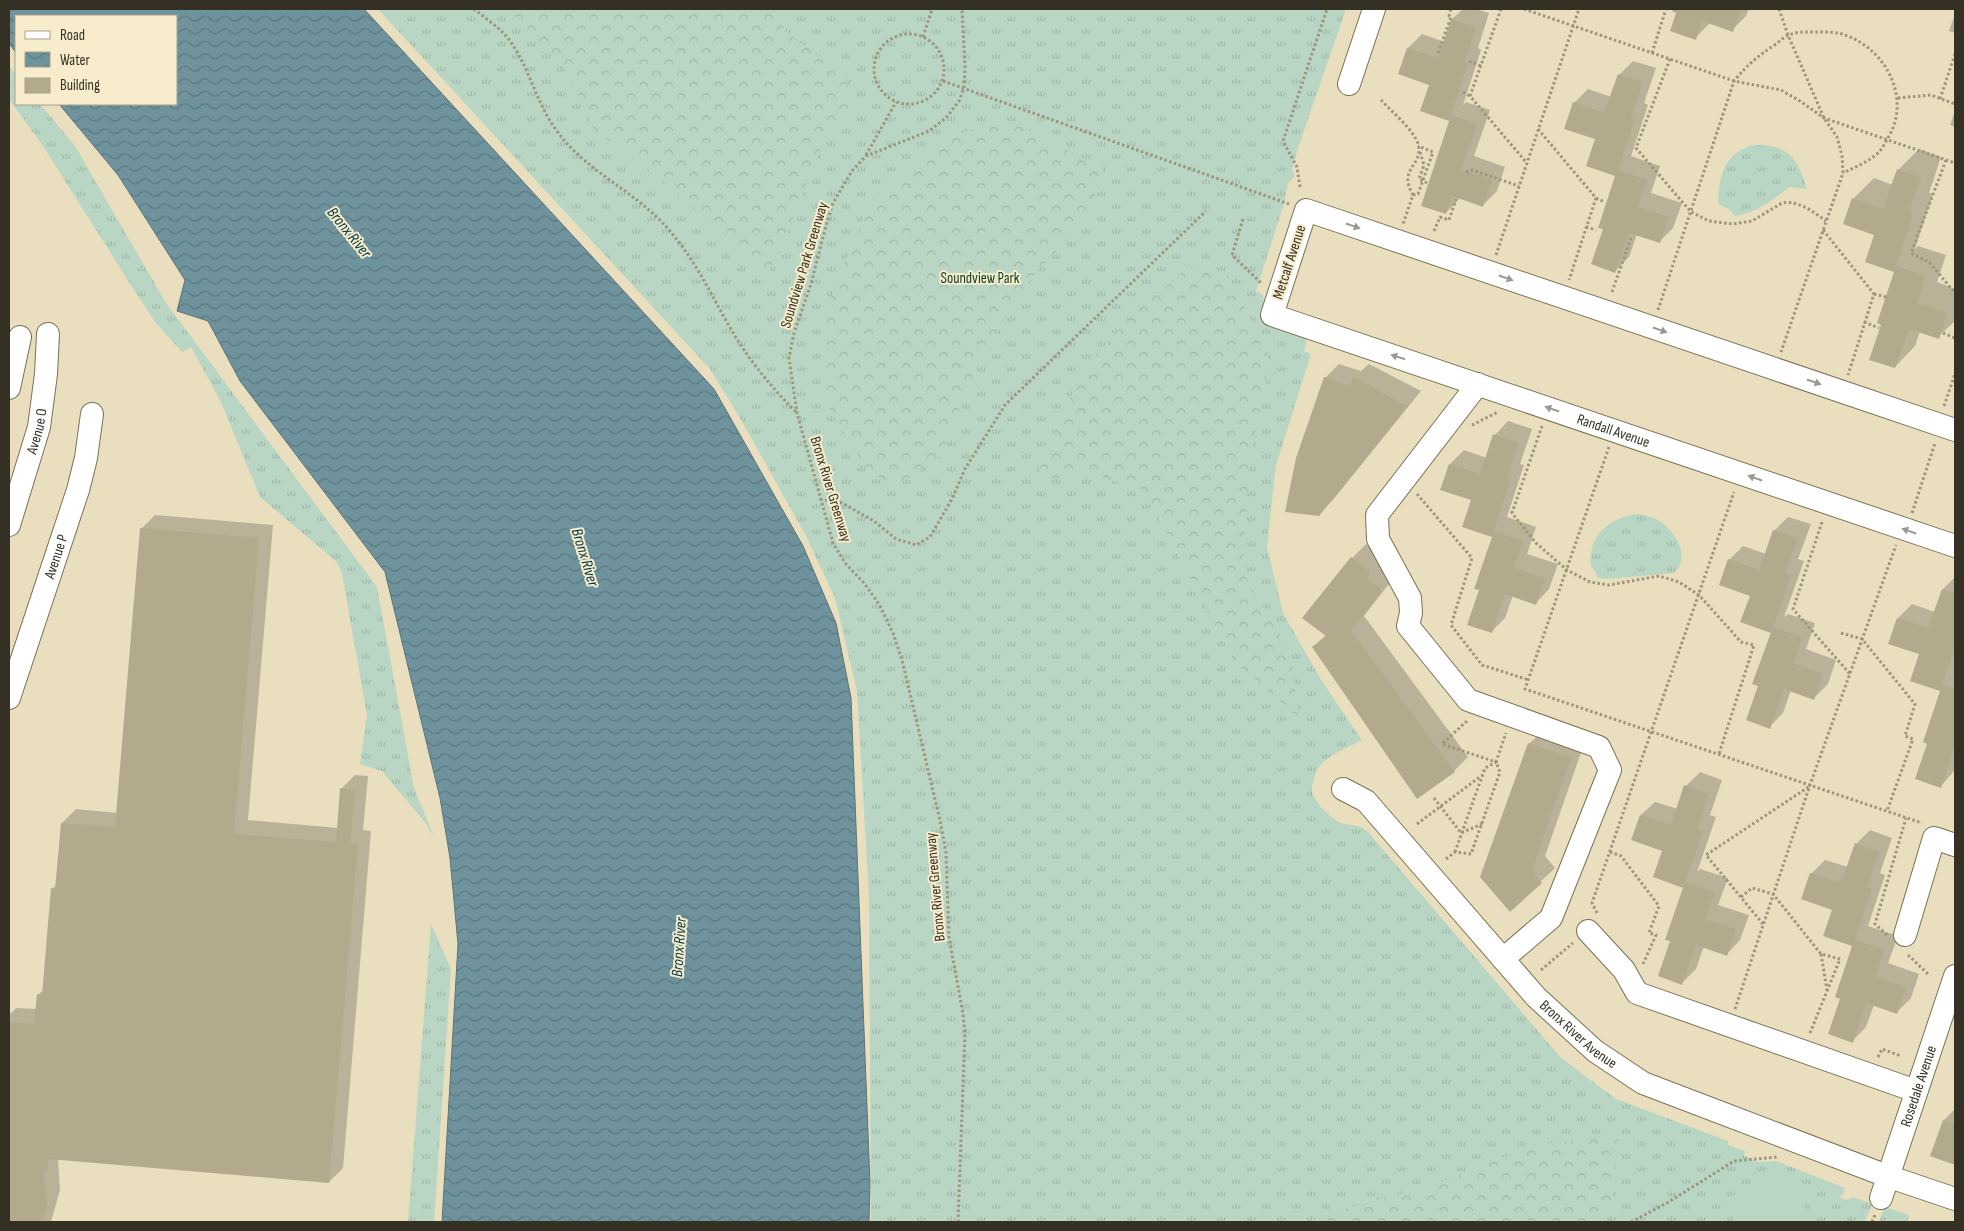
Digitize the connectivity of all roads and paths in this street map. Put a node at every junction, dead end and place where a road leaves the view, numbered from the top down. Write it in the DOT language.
graph roads {
  1 [pos="474,9"];
  2 [pos="932,9"];
  3 [pos="962,9"];
  4 [pos="1327,9"];
  5 [pos="1374,9"];
  6 [pos="1451,9"];
  7 [pos="1501,9"];
  8 [pos="1524,9"];
  9 [pos="1579,9"];
  10 [pos="1666,9"];
  11 [pos="1779,9"];
  12 [pos="1573,26"];
  13 [pos="1788,35"];
  14 [pos="923,37"];
  15 [pos="1438,53"];
  16 [pos="1652,53"];
  17 [pos="1955,54"];
  18 [pos="1670,59"];
  19 [pos="1469,61"];
  20 [pos="1481,66"];
  21 [pos="943,80"];
  22 [pos="1734,82"];
  23 [pos="1349,84"];
  24 [pos="964,88"];
  25 [pos="1463,92"];
  26 [pos="1470,96"];
  27 [pos="1898,98"];
  28 [pos="1940,98"];
  29 [pos="1381,100"];
  30 [pos="896,102"];
  31 [pos="1955,104"];
  32 [pos="1824,118"];
  33 [pos="1538,129"];
  34 [pos="1887,139"];
  35 [pos="1418,146"];
  36 [pos="866,156"];
  37 [pos="1946,160"];
  38 [pos="1527,163"];
  39 [pos="1955,163"];
  40 [pos="1466,172"];
  41 [pos="1843,173"];
  42 [pos="1423,180"];
  43 [pos="1428,183"];
  44 [pos="1519,186"];
  45 [pos="1300,187"];
  46 [pos="1413,195"];
  47 [pos="1596,198"];
  48 [pos="1456,199"];
  49 [pos="1605,202"];
  50 [pos="1206,210"];
  51 [pos="1306,210"];
  52 [pos="1691,212"];
  53 [pos="1406,215"];
  54 [pos="1243,219"];
  55 [pos="1826,221"];
  56 [pos="1586,227"];
  57 [pos="1596,230"];
  58 [pos="1823,230"];
  59 [pos="1434,231"];
  60 [pos="1632,238"];
  61 [pos="1490,272"];
  62 [pos="1268,290"];
  63 [pos="1612,292"];
  64 [pos="1955,293"];
  65 [pos="1874,294"];
  66 [pos="1563,297"];
  67 [pos="1886,297"];
  68 [pos="1272,315"];
  69 [pos="1864,322"];
  70 [pos="1653,328"];
  71 [pos="1879,328"];
  72 [pos="1943,333"];
  73 [pos="48,334"];
  74 [pos="20,337"];
  75 [pos="1955,338"];
  76 [pos="1775,369"];
  77 [pos="1955,374"];
  78 [pos="1478,384"];
  79 [pos="9,388"];
  80 [pos="1842,392"];
  81 [pos="1503,410"];
  82 [pos="797,413"];
  83 [pos="92,414"];
  84 [pos="1542,424"];
  85 [pos="1470,426"];
  86 [pos="1943,432"];
  87 [pos="1609,447"];
  88 [pos="1414,490"];
  89 [pos="1734,491"];
  90 [pos="820,499"];
  91 [pos="1822,522"];
  92 [pos="1909,522"];
  93 [pos="9,525"];
  94 [pos="1955,546"];
  95 [pos="1894,547"];
  96 [pos="1567,570"];
  97 [pos="1698,595"];
  98 [pos="1841,633"];
  99 [pos="1862,639"];
  100 [pos="1850,674"];
  101 [pos="1529,680"];
  102 [pos="9,698"];
  103 [pos="1483,706"];
  104 [pos="1511,716"];
  105 [pos="1651,732"];
  106 [pos="1719,754"];
  107 [pos="1496,762"];
  108 [pos="1482,775"];
  109 [pos="1810,785"];
  110 [pos="1343,789"];
  111 [pos="1434,798"];
  112 [pos="1440,807"];
  113 [pos="1887,811"];
  114 [pos="1417,824"];
  115 [pos="1482,824"];
  116 [pos="1931,826"];
  117 [pos="1461,833"];
  118 [pos="1955,845"];
  119 [pos="1455,852"];
  120 [pos="1610,852"];
  121 [pos="1446,859"];
  122 [pos="1773,894"];
  123 [pos="1741,897"];
  124 [pos="1764,924"];
  125 [pos="1588,931"];
  126 [pos="1905,934"];
  127 [pos="1821,954"];
  128 [pos="1503,959"];
  129 [pos="1636,961"];
  130 [pos="1541,970"];
  131 [pos="1955,976"];
  132 [pos="1828,992"];
  133 [pos="1744,1013"];
  134 [pos="1809,1036"];
  135 [pos="1901,1056"];
  136 [pos="1877,1058"];
  137 [pos="1916,1091"];
  138 [pos="1779,1157"];
  139 [pos="1887,1176"];
  140 [pos="1880,1198"];
  141 [pos="1955,1199"];
  142 [pos="958,1222"];
  143 [pos="1631,1222"];
  1 -- 82 [label="path"];
  2 -- 14 [label="path"];
  3 -- 24 [label="path, Soundview Park Greenway"];
  4 -- 45 [label="path"];
  5 -- 23 [label="street"];
  6 -- 15 [label="path"];
  7 -- 20 [label="path"];
  8 -- 12 [label="path"];
  9 -- 12 [label="path"];
  10 -- 16 [label="path"];
  11 -- 13 [label="path"];
  12 -- 16 [label="path"];
  12 -- 33 [label="path"];
  13 -- 22 [label="path"];
  13 -- 27 [label="path"];
  13 -- 32 [label="path"];
  14 -- 21 [label="path"];
  14 -- 30 [label="path"];
  16 -- 18 [label="path"];
  17 -- 28 [label="path"];
  18 -- 22 [label="path"];
  18 -- 52 [label="path"];
  19 -- 20 [label="path"];
  20 -- 26 [label="path"];
  21 -- 24 [label="path"];
  21 -- 30 [label="path"];
  22 -- 32 [label="path"];
  22 -- 52 [label="path"];
  24 -- 36 [label="path, Soundview Park Greenway"];
  24 -- 51 [label="path"];
  25 -- 26 [label="path"];
  26 -- 38 [label="path"];
  27 -- 28 [label="path"];
  27 -- 34 [label="path"];
  28 -- 31 [label="path"];
  29 -- 35 [label="path"];
  30 -- 36 [label="path"];
  32 -- 34 [label="path"];
  32 -- 41 [label="path"];
  33 -- 38 [label="path"];
  33 -- 47 [label="path"];
  34 -- 37 [label="path"];
  34 -- 41 [label="path"];
  35 -- 42 [label="path"];
  35 -- 42 [label="path"];
  35 -- 46 [label="path"];
  36 -- 82 [label="path, Soundview Park Greenway"];
  37 -- 39 [label="path"];
  37 -- 64 [label="path"];
  38 -- 44 [label="path"];
  40 -- 44 [label="path"];
  41 -- 55 [label="path"];
  42 -- 43 [label="path"];
  42 -- 46 [label="path"];
  44 -- 61 [label="path"];
  46 -- 53 [label="path"];
  47 -- 49 [label="path"];
  47 -- 56 [label="path"];
  48 -- 59 [label="path"];
  50 -- 90 [label="path"];
  51 -- 61 [label="street, one-way"];
  51 -- 68 [label="street, Metcalf Avenue"];
  52 -- 55 [label="path"];
  52 -- 70 [label="path"];
  54 -- 62 [label="path"];
  55 -- 58 [label="path"];
  56 -- 57 [label="path"];
  56 -- 66 [label="path"];
  58 -- 65 [label="path"];
  58 -- 76 [label="path"];
  60 -- 63 [label="path"];
  61 -- 66 [label="street, one-way"];
  65 -- 67 [label="path"];
  65 -- 69 [label="path"];
  66 -- 70 [label="street"];
  78 -- 68 [label="street, Randall Avenue, one-way"];
  69 -- 71 [label="path"];
  69 -- 80 [label="path"];
  70 -- 76 [label="street, one-way"];
  72 -- 75 [label="path"];
  73 -- 93 [label="street, Avenue O"];
  74 -- 79 [label="street"];
  76 -- 80 [label="street, one-way"];
  77 -- 86 [label="path"];
  94 -- 78 [label="street, Randall Avenue, one-way"];
  78 -- 103 [label="street"];
  80 -- 86 [label="street"];
  81 -- 85 [label="path"];
  82 -- 90 [label="path, Bronx River Greenway"];
  83 -- 102 [label="street, Avenue P"];
  84 -- 96 [label="path"];
  86 -- 92 [label="path"];
  87 -- 96 [label="path"];
  88 -- 101 [label="path"];
  89 -- 97 [label="path"];
  90 -- 142 [label="path, Bronx River Greenway"];
  91 -- 100 [label="path"];
  95 -- 99 [label="path"];
  96 -- 97 [label="path"];
  96 -- 101 [label="path"];
  97 -- 105 [label="path"];
  97 -- 106 [label="path"];
  98 -- 99 [label="path"];
  99 -- 100 [label="path"];
  99 -- 113 [label="path"];
  100 -- 109 [label="path"];
  101 -- 105 [label="path"];
  103 -- 104 [label="street"];
  103 -- 107 [label="path"];
  104 -- 107 [label="path"];
  104 -- 128 [label="street"];
  105 -- 106 [label="path"];
  105 -- 120 [label="path"];
  106 -- 109 [label="path"];
  107 -- 108 [label="path"];
  107 -- 115 [label="path"];
  108 -- 112 [label="path"];
  108 -- 117 [label="path"];
  109 -- 113 [label="path"];
  109 -- 122 [label="path"];
  109 -- 123 [label="path"];
  110 -- 128 [label="street, Bronx River Avenue"];
  111 -- 112 [label="path"];
  112 -- 114 [label="path"];
  112 -- 117 [label="path"];
  113 -- 116 [label="path"];
  115 -- 117 [label="path"];
  115 -- 119 [label="path"];
  117 -- 119 [label="path"];
  118 -- 126 [label="street"];
  119 -- 121 [label="path"];
  120 -- 125 [label="path"];
  120 -- 129 [label="path"];
  122 -- 123 [label="path"];
  122 -- 124 [label="path"];
  122 -- 127 [label="path"];
  123 -- 124 [label="path"];
  124 -- 133 [label="path"];
  125 -- 130 [label="path"];
  125 -- 137 [label="street"];
  127 -- 132 [label="path"];
  127 -- 132 [label="path"];
  128 -- 139 [label="street, Bronx River Avenue"];
  131 -- 137 [label="street, Rosedale Avenue"];
  132 -- 134 [label="path"];
  135 -- 136 [label="path"];
  137 -- 139 [label="street, Rosedale Avenue"];
  138 -- 143 [label="path"];
  139 -- 140 [label="street, Rosedale Avenue"];
  139 -- 141 [label="street, Bronx River Avenue"];
}
